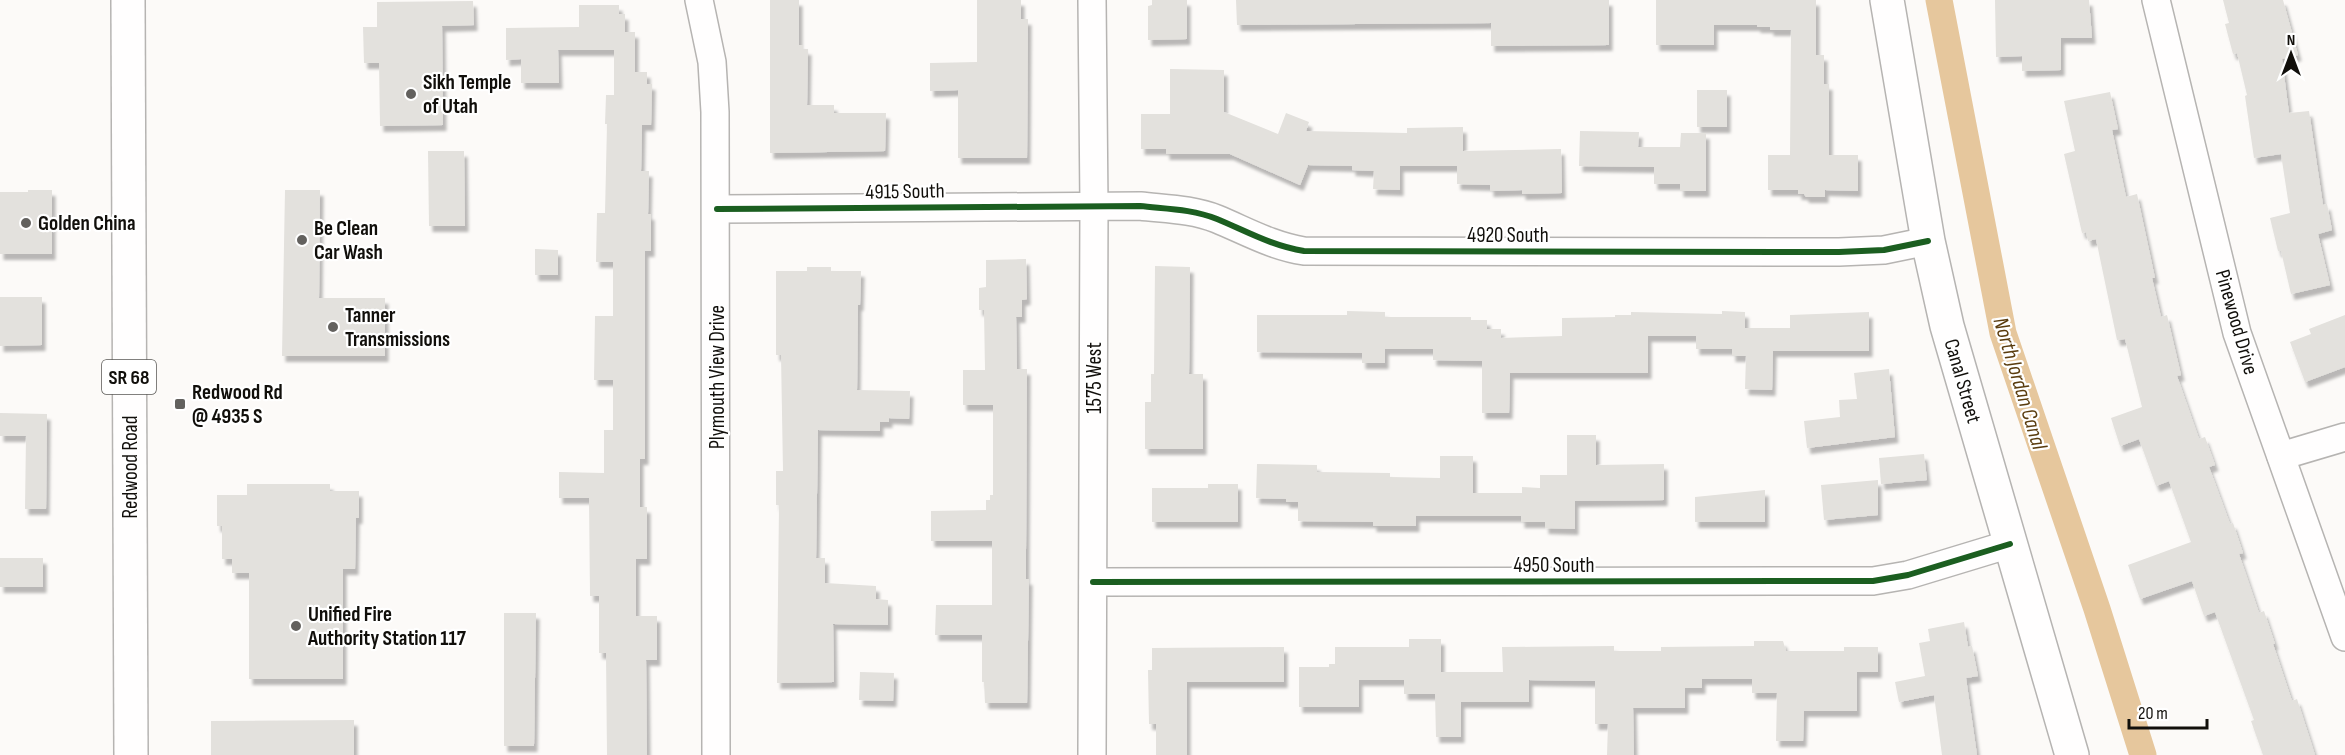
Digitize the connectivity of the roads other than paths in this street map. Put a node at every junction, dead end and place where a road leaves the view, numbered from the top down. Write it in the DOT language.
graph roads {
  1 [pos="128,0"];
  2 [pos="699,0"];
  3 [pos="1092,0"];
  4 [pos="1887,0"];
  5 [pos="2157,0"];
  6 [pos="1094,205"];
  7 [pos="717,209"];
  8 [pos="1928,241"];
  9 [pos="2345,437"];
  10 [pos="2281,456"];
  11 [pos="2010,544"];
  12 [pos="1093,582"];
  13 [pos="2345,637"];
  14 [pos="131,755"];
  15 [pos="716,755"];
  16 [pos="1092,755"];
  17 [pos="2072,755"];
  1 -- 14 [label="street, Redwood Road / SR 68"];
  2 -- 7 [label="street, Plymouth View Drive"];
  3 -- 6 [label="street, 1575 West"];
  4 -- 8 [label="street, Canal Street"];
  5 -- 10 [label="street, Pinewood Drive"];
  6 -- 7 [label="street, 4915 South"];
  6 -- 8 [label="street, 4920 South"];
  6 -- 12 [label="street, 1575 West"];
  7 -- 15 [label="street, Plymouth View Drive"];
  8 -- 11 [label="street, Canal Street"];
  9 -- 10 [label="street"];
  10 -- 13 [label="street, Pinewood Drive"];
  11 -- 12 [label="street, 4950 South"];
  11 -- 17 [label="street, Canal Street"];
  12 -- 16 [label="street, 1575 West"];
}
